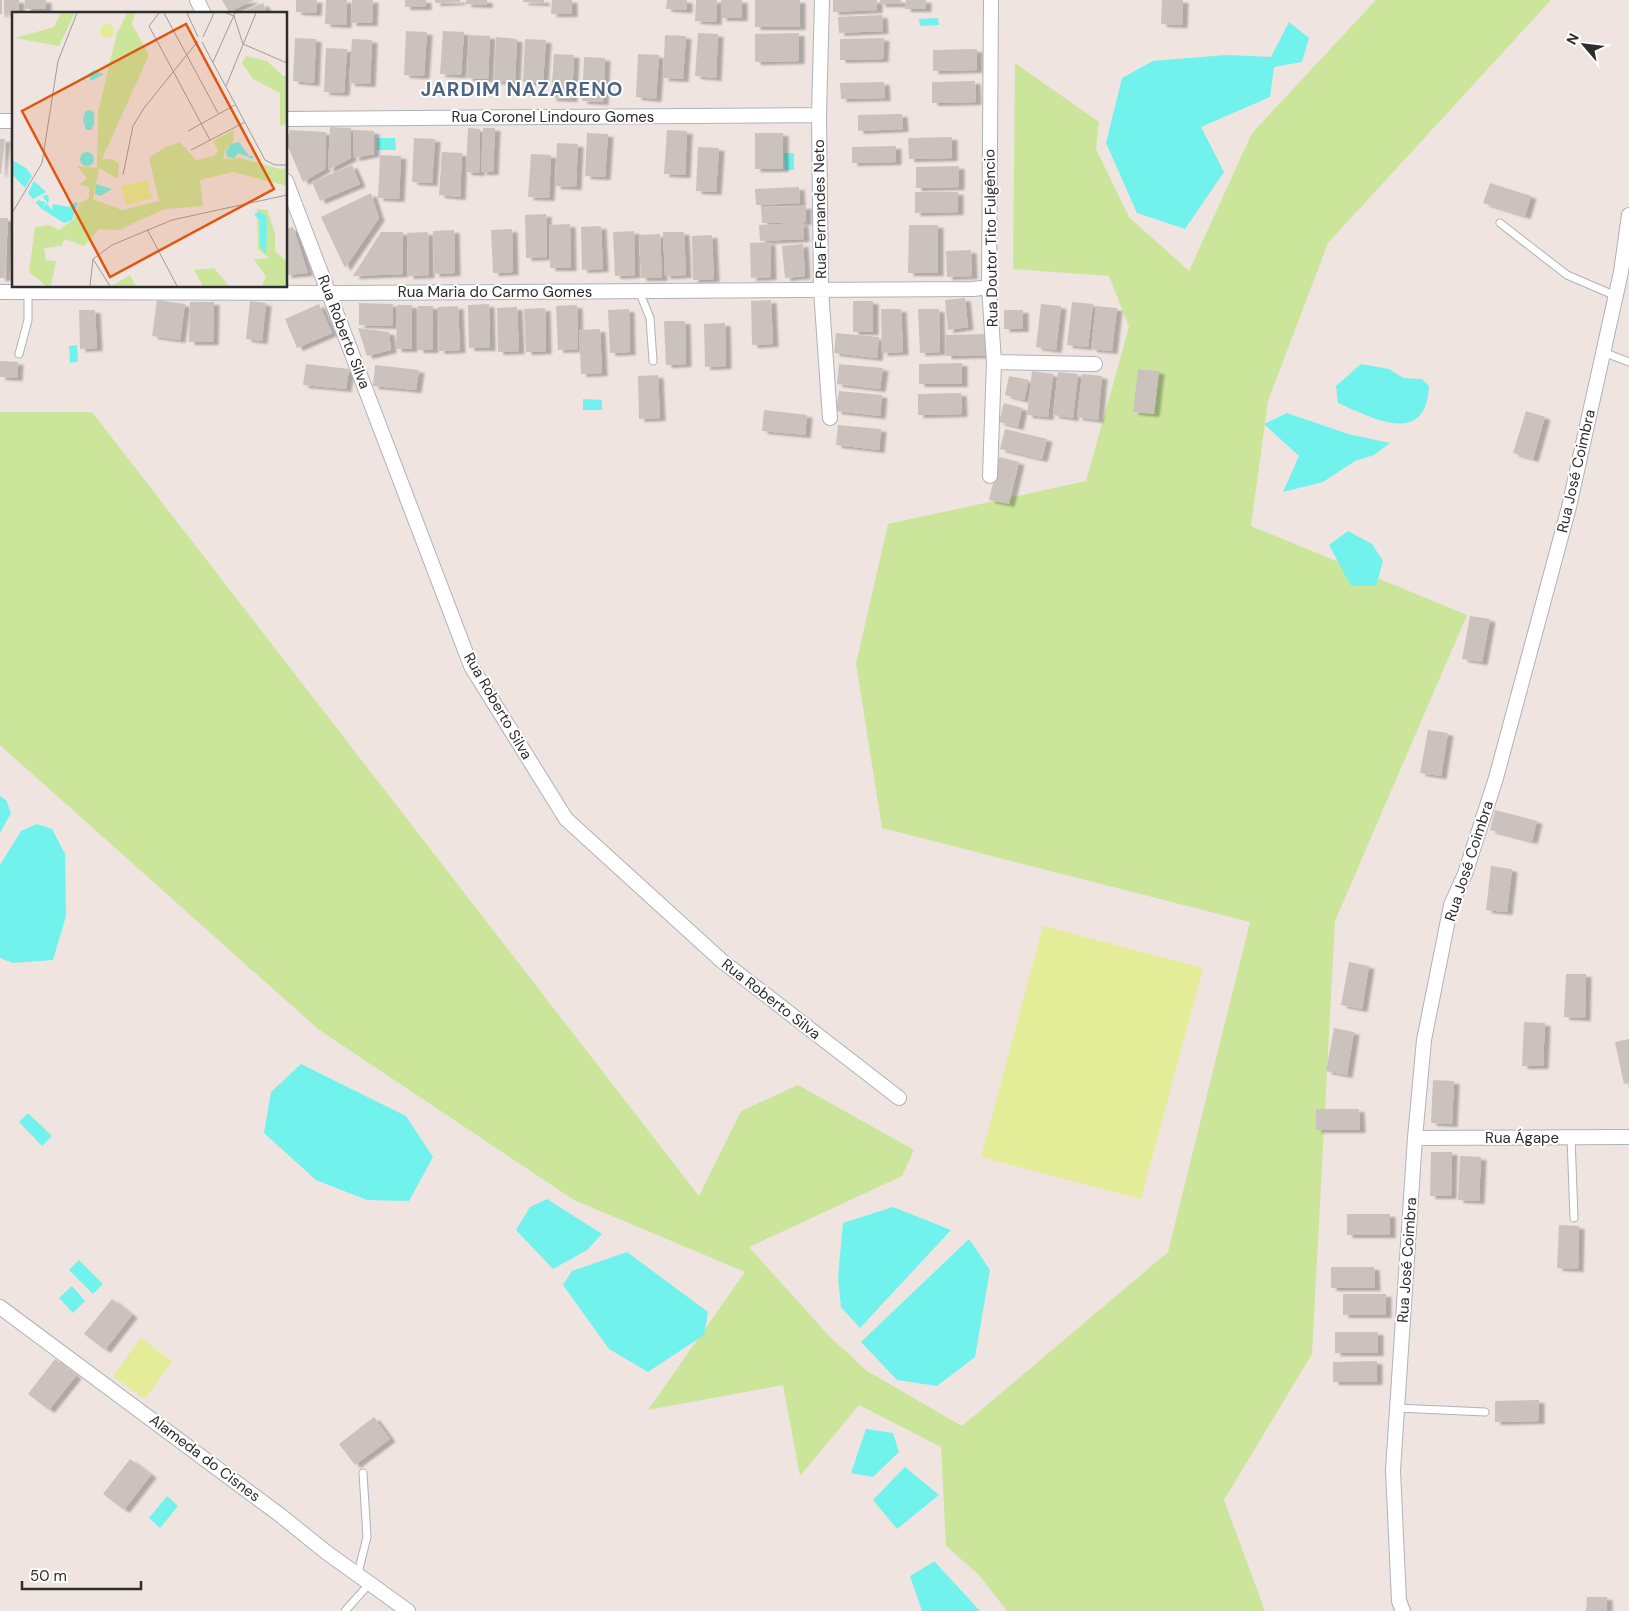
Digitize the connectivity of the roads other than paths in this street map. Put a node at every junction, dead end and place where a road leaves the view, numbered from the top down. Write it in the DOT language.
graph roads {
  1 [pos="197,0"];
  2 [pos="822,0"];
  3 [pos="991,0"];
  4 [pos="203,12"];
  5 [pos="819,116"];
  6 [pos="288,119"];
  7 [pos="288,186"];
  8 [pos="1629,215"];
  9 [pos="1500,223"];
  10 [pos="989,286"];
  11 [pos="821,290"];
  12 [pos="639,291"];
  13 [pos="0,292"];
  14 [pos="28,292"];
  15 [pos="329,293"];
  16 [pos="1616,296"];
  17 [pos="1603,352"];
  18 [pos="19,354"];
  19 [pos="653,361"];
  20 [pos="994,362"];
  21 [pos="1629,362"];
  22 [pos="1095,364"];
  23 [pos="830,418"];
  24 [pos="990,476"];
  25 [pos="899,1098"];
  26 [pos="1629,1137"];
  27 [pos="1415,1138"];
  28 [pos="1571,1138"];
  29 [pos="1574,1218"];
  30 [pos="0,1307"];
  31 [pos="1397,1408"];
  32 [pos="1485,1412"];
  33 [pos="364,1472"];
  34 [pos="358,1574"];
  35 [pos="370,1583"];
  36 [pos="344,1611"];
  37 [pos="408,1611"];
  38 [pos="1402,1611"];
  1 -- 4 [label="street"];
  2 -- 5 [label="street, Rua Fernandes Neto"];
  3 -- 10 [label="street, Rua Doutor Tito Fulgêncio"];
  5 -- 6 [label="street, Rua Coronel Lindouro Gomes"];
  5 -- 11 [label="street, Rua Fernandes Neto"];
  7 -- 15 [label="street, Rua Roberto Silva"];
  8 -- 16 [label="street, Rua José Coimbra"];
  9 -- 16 [label="lane"];
  10 -- 11 [label="street, Rua Maria do Carmo Gomes"];
  10 -- 20 [label="street, Rua Doutor Tito Fulgêncio"];
  11 -- 12 [label="street, Rua Maria do Carmo Gomes"];
  11 -- 23 [label="street, Rua Fernandes Neto"];
  12 -- 15 [label="street, Rua Maria do Carmo Gomes"];
  12 -- 19 [label="lane"];
  13 -- 14 [label="street, Rua Maria do Carmo Gomes"];
  14 -- 15 [label="street, Rua Maria do Carmo Gomes"];
  14 -- 18 [label="lane"];
  15 -- 25 [label="street, Rua Roberto Silva"];
  16 -- 17 [label="street, Rua José Coimbra"];
  17 -- 21 [label="lane"];
  17 -- 27 [label="street, Rua José Coimbra"];
  20 -- 22 [label="street"];
  20 -- 24 [label="street, Rua Doutor Tito Fulgêncio"];
  26 -- 28 [label="street, Rua Ágape"];
  27 -- 28 [label="street, Rua Ágape"];
  27 -- 31 [label="street, Rua José Coimbra"];
  28 -- 29 [label="lane"];
  30 -- 34 [label="street, Alameda do Cisnes"];
  31 -- 32 [label="lane"];
  31 -- 38 [label="street, Rua José Coimbra"];
  33 -- 34 [label="lane"];
  34 -- 35 [label="street, Alameda do Cisnes"];
  35 -- 36 [label="lane"];
  35 -- 37 [label="street, Alameda do Cisnes"];
}
